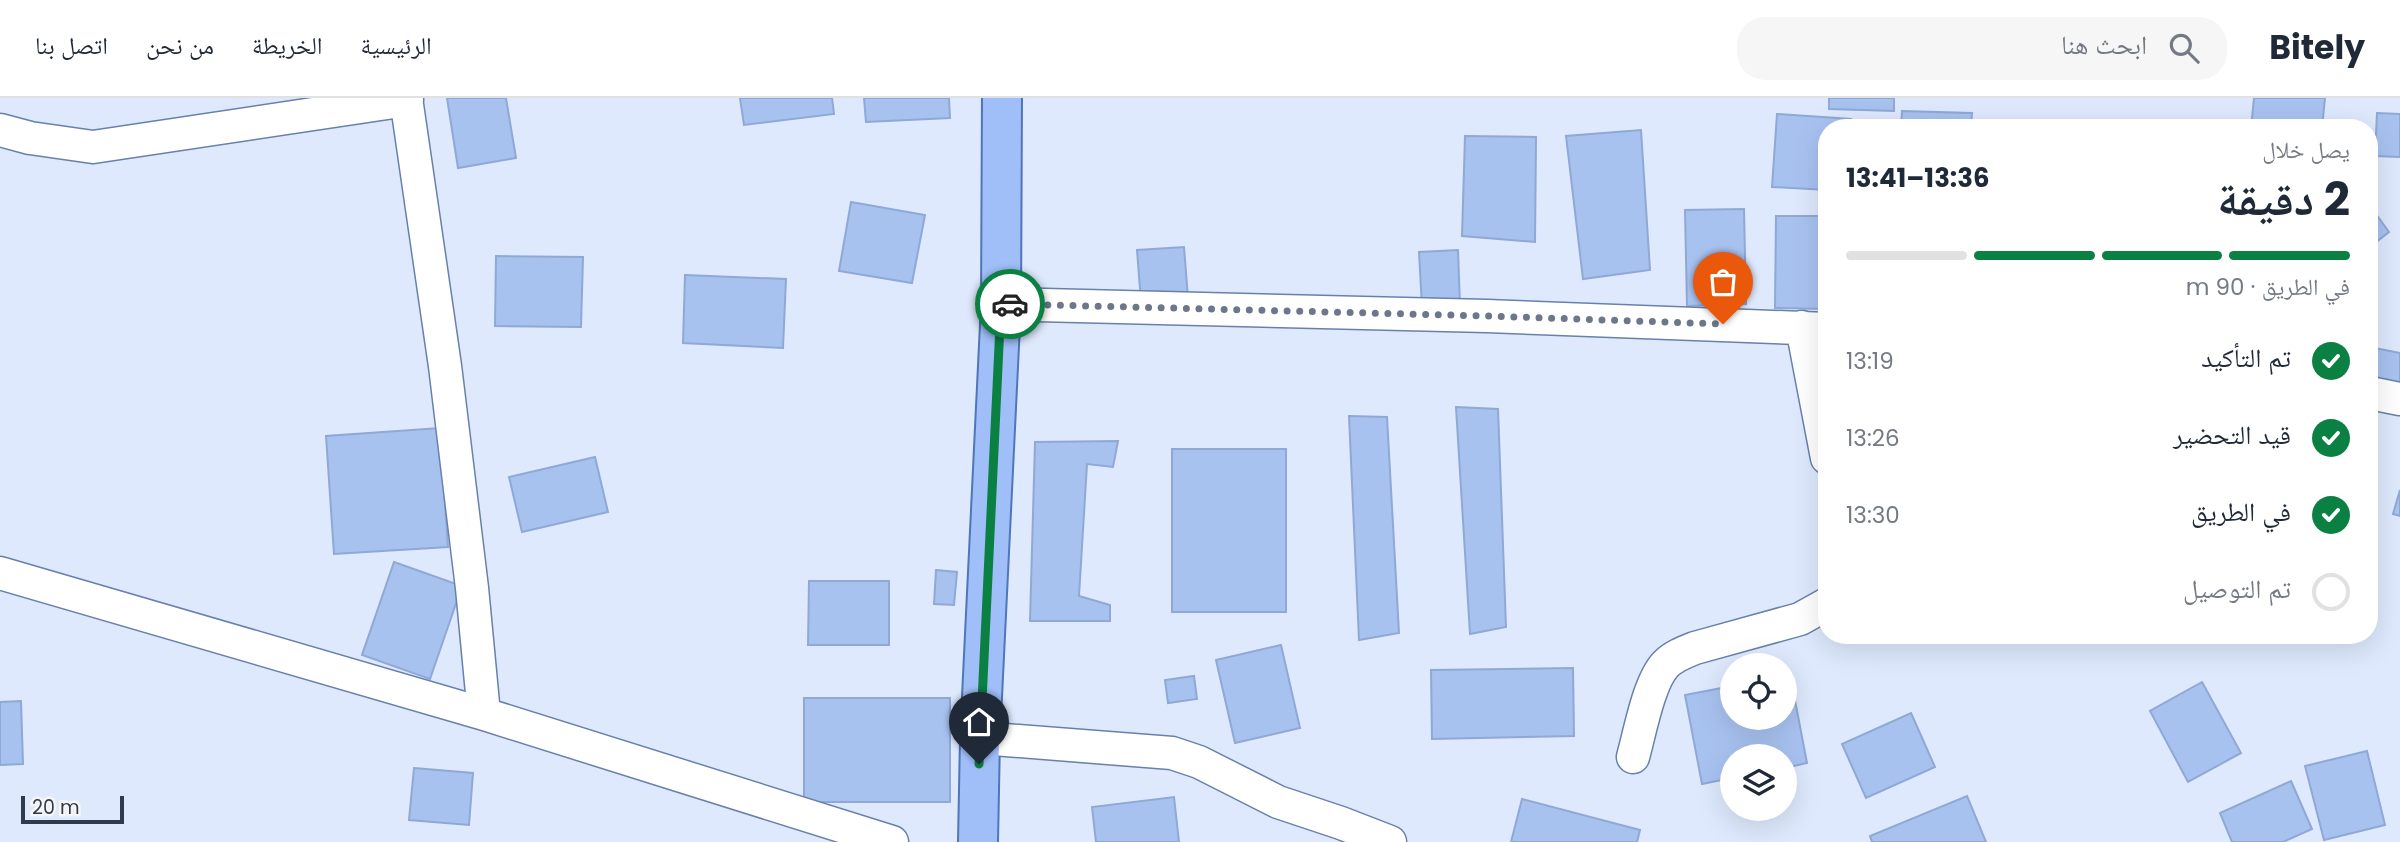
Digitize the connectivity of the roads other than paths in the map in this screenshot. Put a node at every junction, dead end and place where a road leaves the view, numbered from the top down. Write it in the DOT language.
graph roads {
  1 [pos="1002,98"];
  2 [pos="407,99"];
  3 [pos="0,130"];
  4 [pos="1001,304"];
  5 [pos="1814,328"];
  6 [pos="1818,368"];
  7 [pos="2378,395"];
  8 [pos="2400,399"];
  9 [pos="0,573"];
  10 [pos="1818,609"];
  11 [pos="484,714"];
  12 [pos="980,738"];
  13 [pos="1633,757"];
  14 [pos="892,842"];
  15 [pos="978,842"];
  16 [pos="1390,842"];
  1 -- 4 [label="main road"];
  2 -- 3 [label="street"];
  2 -- 11 [label="street"];
  4 -- 5 [label="street"];
  4 -- 12 [label="main road"];
  5 -- 6 [label="street"];
  7 -- 8 [label="street"];
  9 -- 11 [label="street"];
  10 -- 13 [label="street"];
  11 -- 14 [label="street"];
  12 -- 15 [label="main road"];
  12 -- 16 [label="street"];
}
